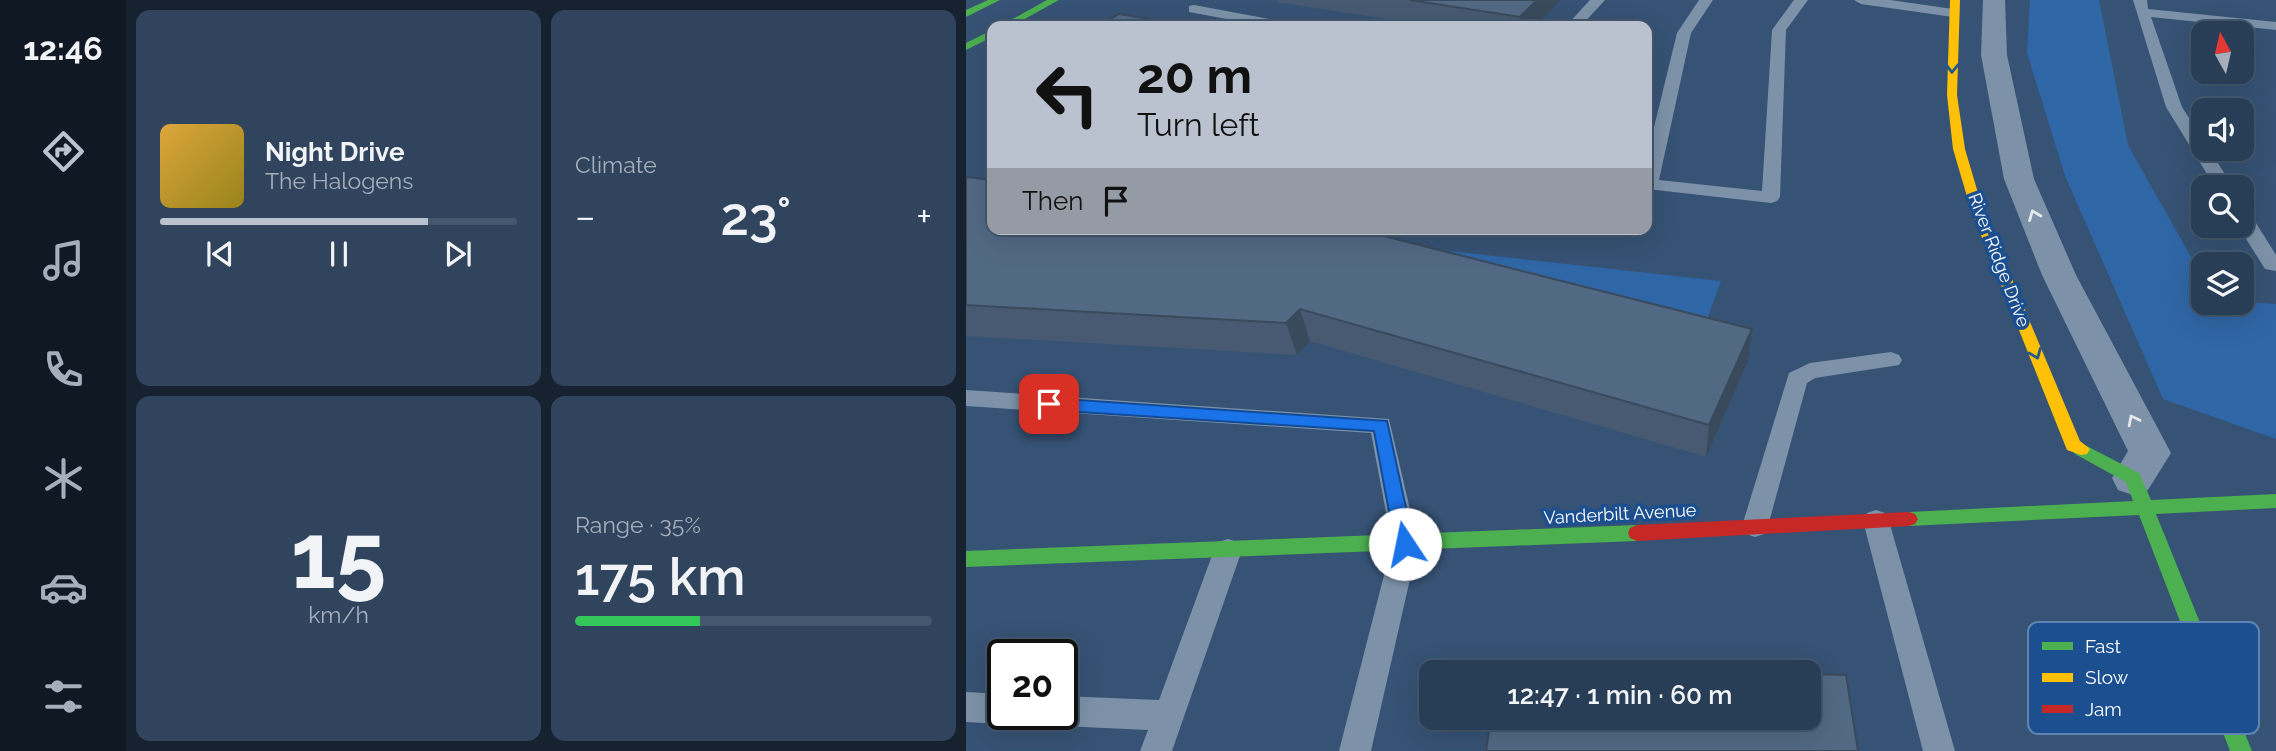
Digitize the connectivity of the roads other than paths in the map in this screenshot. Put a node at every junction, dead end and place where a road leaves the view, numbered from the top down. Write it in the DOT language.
graph roads {
  1 [pos="995,0"];
  2 [pos="1054,0"];
  3 [pos="1210,0"];
  4 [pos="1598,0"];
  5 [pos="1706,0"];
  6 [pos="1801,0"];
  7 [pos="1861,0"];
  8 [pos="1994,0"];
  9 [pos="1954,6"];
  10 [pos="2141,6"];
  11 [pos="966,14"];
  12 [pos="1014,21"];
  13 [pos="1258,21"];
  14 [pos="1578,21"];
  15 [pos="2276,26"];
  16 [pos="987,36"];
  17 [pos="966,47"];
  18 [pos="1652,171"];
  19 [pos="2216,175"];
  20 [pos="1652,184"];
  21 [pos="2254,236"];
  22 [pos="2276,265"];
  23 [pos="1891,360"];
  24 [pos="966,398"];
  25 [pos="2138,491"];
  26 [pos="2276,501"];
  27 [pos="1876,521"];
  28 [pos="1755,526"];
  29 [pos="1405,544"];
  30 [pos="1228,550"];
  31 [pos="966,559"];
  32 [pos="2189,622"];
  33 [pos="966,707"];
  34 [pos="987,708"];
  35 [pos="1078,712"];
  36 [pos="1168,716"];
  37 [pos="2234,734"];
  38 [pos="1156,751"];
  39 [pos="1355,751"];
  40 [pos="1939,751"];
  41 [pos="2241,751"];
  1 -- 11 [label="street"];
  2 -- 12 [label="street"];
  3 -- 13 [label="lane"];
  4 -- 14 [label="lane"];
  5 -- 18 [label="lane"];
  6 -- 20 [label="lane"];
  7 -- 9 [label="lane"];
  25 -- 8 [label="street, one-way"];
  9 -- 25 [label="street, River Ridge Drive, one-way"];
  10 -- 15 [label="lane"];
  10 -- 19 [label="lane"];
  16 -- 17 [label="street"];
  21 -- 22 [label="lane"];
  23 -- 28 [label="lane"];
  24 -- 29 [label="lane"];
  25 -- 26 [label="street, Vanderbilt Avenue"];
  25 -- 27 [label="street, Vanderbilt Avenue"];
  25 -- 32 [label="street"];
  27 -- 28 [label="street, Vanderbilt Avenue"];
  27 -- 40 [label="lane"];
  28 -- 29 [label="street, Vanderbilt Avenue"];
  29 -- 30 [label="street, Vanderbilt Avenue"];
  29 -- 39 [label="lane"];
  30 -- 31 [label="street, Vanderbilt Avenue"];
  30 -- 36 [label="lane"];
  33 -- 34 [label="lane"];
  35 -- 36 [label="lane"];
  36 -- 38 [label="lane"];
  37 -- 41 [label="street"];
}
